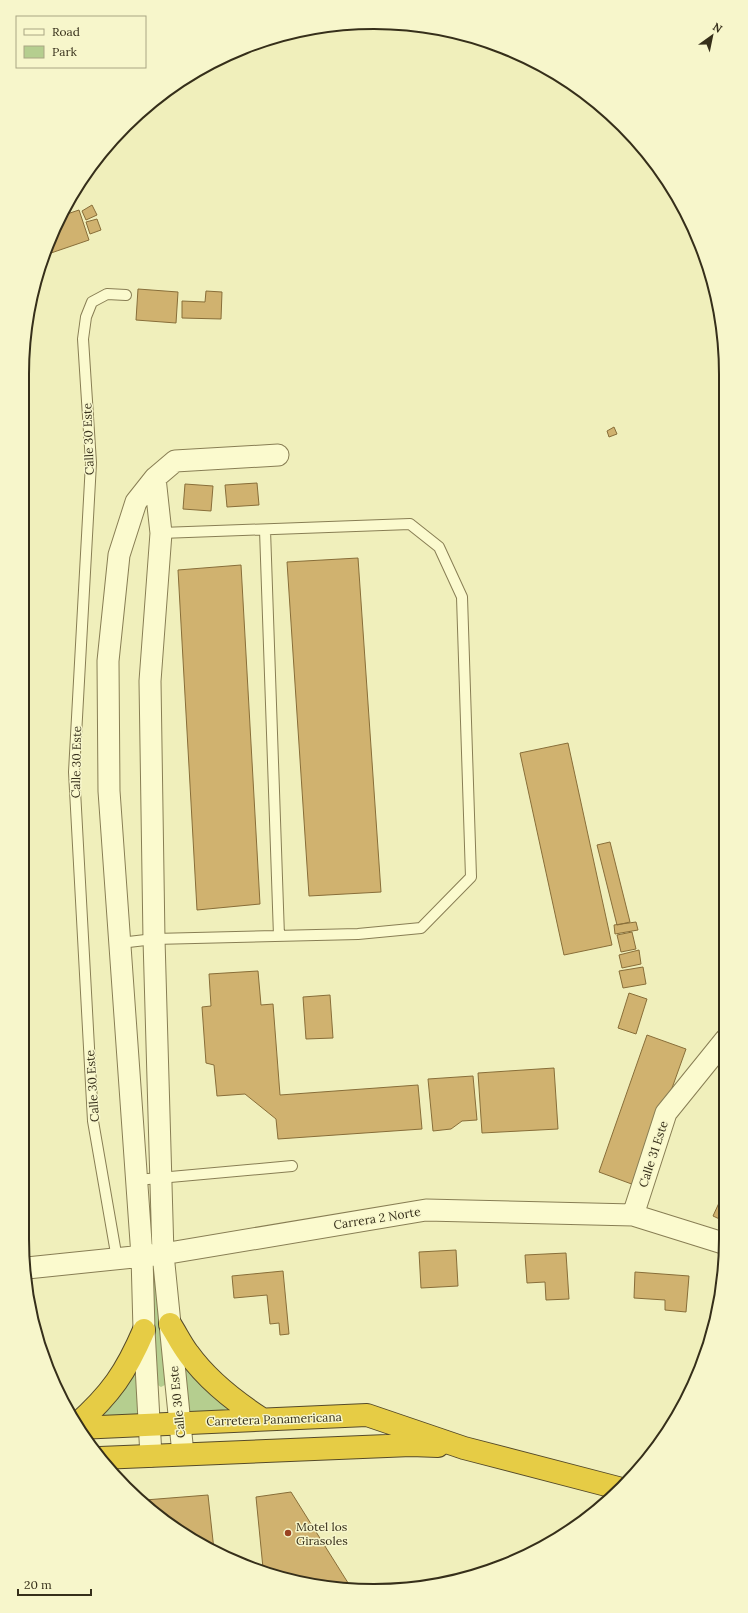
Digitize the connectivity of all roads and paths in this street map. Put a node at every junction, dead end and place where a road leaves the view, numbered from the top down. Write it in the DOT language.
graph roads {
  1 [pos="126,295"];
  2 [pos="278,455"];
  3 [pos="154,478"];
  4 [pos="265,530"];
  5 [pos="161,533"];
  6 [pos="279,936"];
  7 [pos="154,939"];
  8 [pos="120,943"];
  9 [pos="719,1047"];
  10 [pos="292,1166"];
  11 [pos="161,1177"];
  12 [pos="137,1180"];
  13 [pos="633,1215"];
  14 [pos="719,1242"];
  15 [pos="163,1254"];
  16 [pos="142,1256"];
  17 [pos="117,1259"];
  18 [pos="31,1268"];
  19 [pos="170,1324"];
  20 [pos="144,1330"];
  21 [pos="262,1420"];
  22 [pos="81,1421"];
  23 [pos="180,1423"];
  24 [pos="150,1425"];
  25 [pos="85,1428"];
  26 [pos="464,1448"];
  27 [pos="183,1454"];
  28 [pos="151,1456"];
  29 [pos="108,1458"];
  30 [pos="614,1487"];
  1 -- 17 [label="lane, Calle 30 Este"];
  2 -- 3 [label="street"];
  3 -- 5 [label="street, Calle 30 Este"];
  3 -- 8 [label="street"];
  4 -- 5 [label="lane"];
  4 -- 6 [label="lane"];
  4 -- 6 [label="lane"];
  5 -- 7 [label="street, Calle 30 Este"];
  6 -- 7 [label="lane"];
  7 -- 8 [label="lane"];
  7 -- 11 [label="street, Calle 30 Este"];
  8 -- 12 [label="street"];
  9 -- 13 [label="street, Calle 31 Este"];
  10 -- 11 [label="lane"];
  11 -- 12 [label="lane"];
  11 -- 15 [label="street, Calle 30 Este"];
  12 -- 16 [label="street"];
  13 -- 14 [label="street, Carrera 2 Norte"];
  13 -- 15 [label="street, Carrera 2 Norte"];
  15 -- 16 [label="street, Carrera 2 Norte"];
  15 -- 19 [label="street, Calle 30 Este"];
  16 -- 17 [label="street, Carrera 2 Norte"];
  16 -- 20 [label="street"];
  17 -- 18 [label="street, Carrera 2 Norte"];
  19 -- 21 [label="highway"];
  19 -- 23 [label="street, Calle 30 Este"];
  20 -- 22 [label="highway"];
  20 -- 24 [label="street"];
  21 -- 23 [label="highway, Carretera Panamericana"];
  21 -- 26 [label="highway, Carretera Panamericana"];
  23 -- 24 [label="highway, Carretera Panamericana"];
  23 -- 27 [label="street, Calle 30 Este"];
  24 -- 25 [label="highway, Carretera Panamericana"];
  24 -- 28 [label="street"];
  26 -- 27 [label="highway, Carretera Panamericana"];
  26 -- 30 [label="highway, Carretera Panamericana"];
  27 -- 28 [label="highway, Carretera Panamericana"];
  28 -- 29 [label="highway, Carretera Panamericana"];
}
